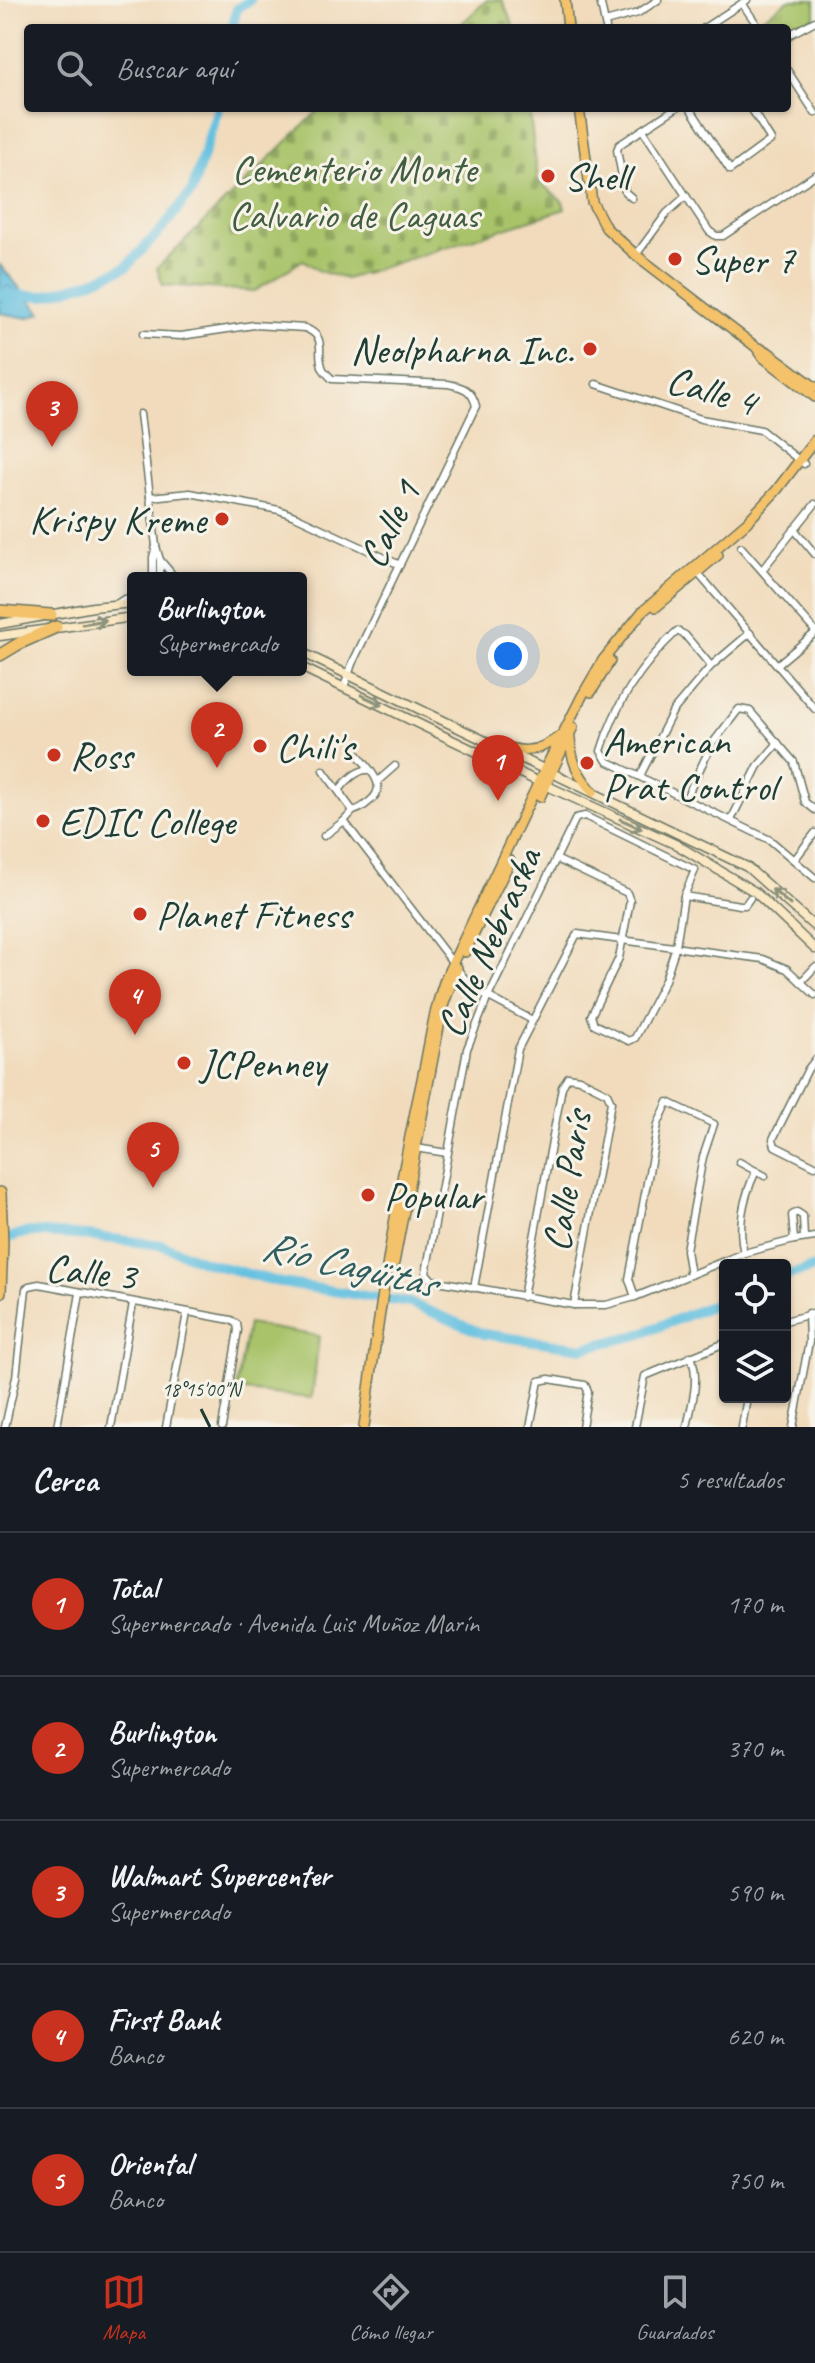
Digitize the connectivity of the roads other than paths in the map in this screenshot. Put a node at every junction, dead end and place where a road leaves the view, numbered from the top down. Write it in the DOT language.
graph roads {
  1 [pos="565,0"];
  2 [pos="600,0"];
  3 [pos="658,0"];
  4 [pos="744,2"];
  5 [pos="815,21"];
  6 [pos="568,24"];
  7 [pos="605,24"];
  8 [pos="608,24"];
  9 [pos="710,24"];
  10 [pos="757,24"];
  11 [pos="791,34"];
  12 [pos="791,76"];
  13 [pos="580,112"];
  14 [pos="670,112"];
  15 [pos="693,112"];
  16 [pos="754,112"];
  17 [pos="815,113"];
  18 [pos="643,130"];
  19 [pos="815,175"];
  20 [pos="686,196"];
  21 [pos="632,198"];
  22 [pos="636,255"];
  23 [pos="143,334"];
  24 [pos="756,347"];
  25 [pos="596,384"];
  26 [pos="815,387"];
  27 [pos="815,397"];
  28 [pos="140,414"];
  29 [pos="815,440"];
  30 [pos="815,450"];
  31 [pos="802,462"];
  32 [pos="150,497"];
  33 [pos="815,504"];
  34 [pos="794,529"];
  35 [pos="156,546"];
  36 [pos="741,547"];
  37 [pos="815,554"];
  38 [pos="400,565"];
  39 [pos="696,570"];
  40 [pos="762,570"];
  41 [pos="153,572"];
  42 [pos="170,572"];
  43 [pos="127,602"];
  44 [pos="0,611"];
  45 [pos="51,615"];
  46 [pos="127,618"];
  47 [pos="0,624"];
  48 [pos="56,627"];
  49 [pos="815,632"];
  50 [pos="750,633"];
  51 [pos="0,636"];
  52 [pos="0,655"];
  53 [pos="307,655"];
  54 [pos="778,664"];
  55 [pos="711,666"];
  56 [pos="307,670"];
  57 [pos="348,674"];
  58 [pos="344,687"];
  59 [pos="815,709"];
  60 [pos="566,734"];
  61 [pos="490,743"];
  62 [pos="778,743"];
  63 [pos="356,752"];
  64 [pos="395,766"];
  65 [pos="323,770"];
  66 [pos="368,770"];
  67 [pos="548,771"];
  68 [pos="640,776"];
  69 [pos="378,781"];
  70 [pos="542,784"];
  71 [pos="593,792"];
  72 [pos="341,793"];
  73 [pos="686,798"];
  74 [pos="815,810"];
  75 [pos="353,811"];
  76 [pos="731,820"];
  77 [pos="344,821"];
  78 [pos="815,833"];
  79 [pos="324,836"];
  80 [pos="556,859"];
  81 [pos="795,859"];
  82 [pos="815,878"];
  83 [pos="684,896"];
  84 [pos="750,898"];
  85 [pos="815,927"];
  86 [pos="624,939"];
  87 [pos="676,946"];
  88 [pos="815,949"];
  89 [pos="454,967"];
  90 [pos="815,967"];
  91 [pos="801,982"];
  92 [pos="815,995"];
  93 [pos="488,997"];
  94 [pos="532,1020"];
  95 [pos="815,1060"];
  96 [pos="412,1147"];
  97 [pos="447,1153"];
  98 [pos="739,1162"];
  99 [pos="814,1168"];
  100 [pos="756,1171"];
  101 [pos="765,1176"];
  102 [pos="0,1193"];
  103 [pos="1,1215"];
  104 [pos="815,1237"];
  105 [pos="804,1238"];
  106 [pos="794,1240"];
  107 [pos="744,1253"];
  108 [pos="1,1272"];
  109 [pos="690,1275"];
  110 [pos="474,1288"];
  111 [pos="0,1292"];
  112 [pos="80,1293"];
  113 [pos="523,1297"];
  114 [pos="635,1297"];
  115 [pos="133,1303"];
  116 [pos="574,1305"];
  117 [pos="187,1313"];
  118 [pos="812,1313"];
  119 [pos="791,1319"];
  120 [pos="719,1345"];
  121 [pos="691,1356"];
  122 [pos="746,1403"];
  123 [pos="5,1427"];
  124 [pos="57,1427"];
  125 [pos="111,1427"];
  126 [pos="166,1427"];
  127 [pos="222,1427"];
  128 [pos="366,1427"];
  129 [pos="530,1427"];
  130 [pos="582,1427"];
  131 [pos="635,1427"];
  132 [pos="687,1427"];
  133 [pos="742,1427"];
  134 [pos="793,1427"];
  1 -- 6 [label="main road"];
  2 -- 7 [label="street"];
  3 -- 8 [label="street"];
  4 -- 9 [label="street"];
  4 -- 10 [label="street"];
  5 -- 11 [label="street"];
  12 -- 17 [label="street"];
  13 -- 22 [label="main road"];
  14 -- 18 [label="street"];
  15 -- 16 [label="street"];
  18 -- 20 [label="street"];
  18 -- 21 [label="street"];
  19 -- 20 [label="street"];
  20 -- 22 [label="street"];
  22 -- 24 [label="main road"];
  23 -- 38 [label="street, Calle 1"];
  24 -- 26 [label="main road"];
  24 -- 27 [label="main road"];
  25 -- 31 [label="street, Calle 4"];
  28 -- 32 [label="street"];
  29 -- 31 [label="main road"];
  30 -- 31 [label="main road"];
  31 -- 39 [label="main road"];
  32 -- 35 [label="street"];
  32 -- 38 [label="street"];
  33 -- 34 [label="street"];
  34 -- 37 [label="street"];
  34 -- 40 [label="street"];
  35 -- 41 [label="street"];
  35 -- 42 [label="street"];
  36 -- 40 [label="street"];
  38 -- 57 [label="street, Calle 1"];
  39 -- 50 [label="street"];
  39 -- 60 [label="main road"];
  40 -- 49 [label="street"];
  43 -- 45 [label="main road"];
  44 -- 45 [label="highway"];
  45 -- 47 [label="main road"];
  48 -- 46 [label="main road, one-way"];
  48 -- 51 [label="main road"];
  48 -- 52 [label="highway"];
  49 -- 54 [label="street"];
  50 -- 54 [label="street"];
  50 -- 55 [label="street"];
  53 -- 57 [label="main road"];
  54 -- 59 [label="street"];
  55 -- 68 [label="street"];
  55 -- 68 [label="street"];
  56 -- 58 [label="main road"];
  57 -- 58 [label="street, Calle 1"];
  57 -- 61 [label="main road"];
  58 -- 70 [label="main road, one-way"];
  60 -- 61 [label="main road"];
  60 -- 67 [label="main road"];
  60 -- 71 [label="main road"];
  61 -- 67 [label="main road"];
  62 -- 73 [label="street"];
  62 -- 74 [label="street"];
  62 -- 76 [label="street"];
  63 -- 66 [label="street"];
  64 -- 69 [label="street"];
  65 -- 72 [label="street"];
  66 -- 69 [label="street"];
  66 -- 72 [label="street"];
  67 -- 70 [label="main road"];
  67 -- 71 [label="main road"];
  68 -- 73 [label="street"];
  69 -- 75 [label="street"];
  70 -- 88 [label="main road, one-way"];
  70 -- 89 [label="main road"];
  85 -- 71 [label="main road, one-way"];
  72 -- 75 [label="street"];
  73 -- 76 [label="street"];
  75 -- 77 [label="street"];
  76 -- 81 [label="street"];
  77 -- 79 [label="street"];
  77 -- 89 [label="street"];
  78 -- 81 [label="street"];
  80 -- 83 [label="street, Calle Nebraska"];
  80 -- 86 [label="street"];
  80 -- 93 [label="street, Calle Nebraska"];
  81 -- 82 [label="street"];
  83 -- 84 [label="street"];
  83 -- 87 [label="street"];
  86 -- 87 [label="street"];
  86 -- 87 [label="street"];
  86 -- 94 [label="street"];
  87 -- 91 [label="street"];
  89 -- 93 [label="street"];
  89 -- 96 [label="main road"];
  90 -- 91 [label="street"];
  91 -- 92 [label="street"];
  93 -- 94 [label="street"];
  93 -- 97 [label="street, Calle Nebraska"];
  94 -- 110 [label="street"];
  95 -- 99 [label="street"];
  96 -- 97 [label="street"];
  96 -- 128 [label="main road"];
  97 -- 110 [label="street, Calle Nebraska"];
  98 -- 100 [label="street"];
  100 -- 101 [label="street"];
  100 -- 107 [label="street"];
  102 -- 103 [label="highway"];
  103 -- 108 [label="highway"];
  104 -- 105 [label="street"];
  105 -- 106 [label="street"];
  105 -- 106 [label="street"];
  106 -- 107 [label="street"];
  107 -- 109 [label="street"];
  108 -- 111 [label="highway"];
  109 -- 114 [label="street"];
  109 -- 114 [label="street"];
  110 -- 113 [label="street"];
  112 -- 115 [label="street, Calle 3"];
  112 -- 123 [label="street, Calle 3"];
  112 -- 124 [label="street"];
  113 -- 116 [label="street"];
  113 -- 116 [label="street, Calle París"];
  114 -- 116 [label="street"];
  115 -- 117 [label="street, Calle 3"];
  115 -- 125 [label="street"];
  117 -- 126 [label="street"];
  117 -- 127 [label="street, Calle 3"];
  118 -- 119 [label="street"];
  118 -- 134 [label="street"];
  120 -- 121 [label="street"];
  121 -- 131 [label="street"];
  121 -- 132 [label="street"];
  122 -- 133 [label="street"];
  129 -- 130 [label="street"];
}
